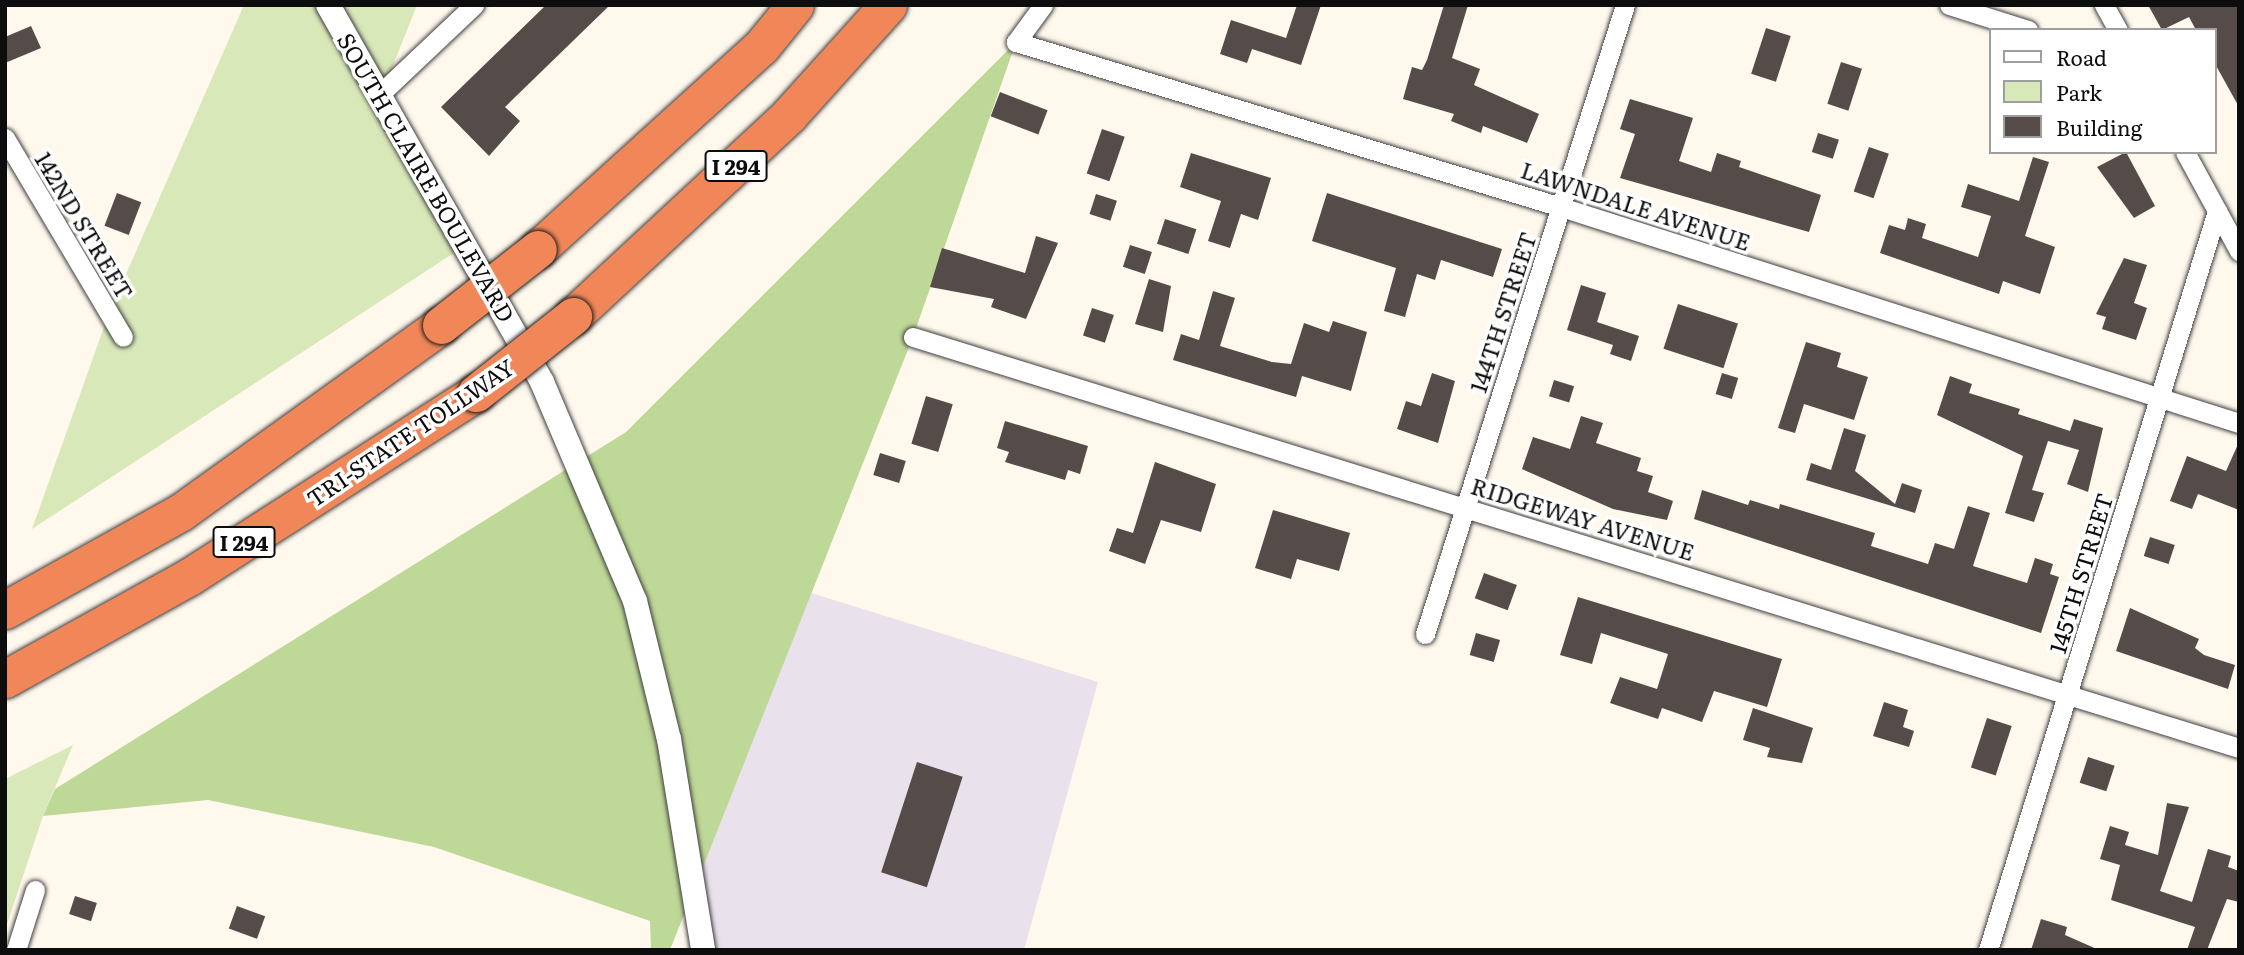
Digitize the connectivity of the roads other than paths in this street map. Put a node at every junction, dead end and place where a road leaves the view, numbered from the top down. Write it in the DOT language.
graph roads {
  1 [pos="328,5"];
  2 [pos="474,5"];
  3 [pos="794,5"];
  4 [pos="888,5"];
  5 [pos="1043,5"];
  6 [pos="1625,5"];
  7 [pos="1950,5"];
  8 [pos="2104,5"];
  9 [pos="2022,28"];
  10 [pos="2117,28"];
  11 [pos="382,93"];
  12 [pos="5,138"];
  13 [pos="2186,154"];
  14 [pos="1561,207"];
  15 [pos="2217,211"];
  16 [pos="2239,251"];
  17 [pos="123,337"];
  18 [pos="913,337"];
  19 [pos="2160,398"];
  20 [pos="2239,423"];
  21 [pos="1466,507"];
  22 [pos="5,610"];
  23 [pos="1424,634"];
  24 [pos="5,679"];
  25 [pos="2068,694"];
  26 [pos="2239,748"];
  27 [pos="35,890"];
  28 [pos="16,950"];
  29 [pos="703,950"];
  30 [pos="1988,950"];
  1 -- 11 [label="street, SOUTH CLAIRE BOULEVARD"];
  2 -- 11 [label="street"];
  3 -- 22 [label="highway, I 294, bridge"];
  4 -- 24 [label="highway, TRI-STATE TOLLWAY / I 294, bridge"];
  5 -- 14 [label="street, LAWNDALE AVENUE"];
  6 -- 14 [label="street, 144TH STREET"];
  7 -- 9 [label="street"];
  8 -- 10 [label="street"];
  11 -- 29 [label="street, SOUTH CLAIRE BOULEVARD"];
  12 -- 17 [label="street, 142ND STREET"];
  13 -- 15 [label="street"];
  14 -- 19 [label="street, LAWNDALE AVENUE"];
  14 -- 21 [label="street, 144TH STREET"];
  15 -- 16 [label="street"];
  15 -- 19 [label="street, 145TH STREET"];
  18 -- 21 [label="street, RIDGEWAY AVENUE"];
  19 -- 20 [label="street, LAWNDALE AVENUE"];
  19 -- 25 [label="street, 145TH STREET"];
  21 -- 23 [label="street, 144TH STREET"];
  21 -- 25 [label="street, RIDGEWAY AVENUE"];
  25 -- 26 [label="street, RIDGEWAY AVENUE"];
  25 -- 30 [label="street, 145TH STREET"];
  27 -- 28 [label="street"];
}
